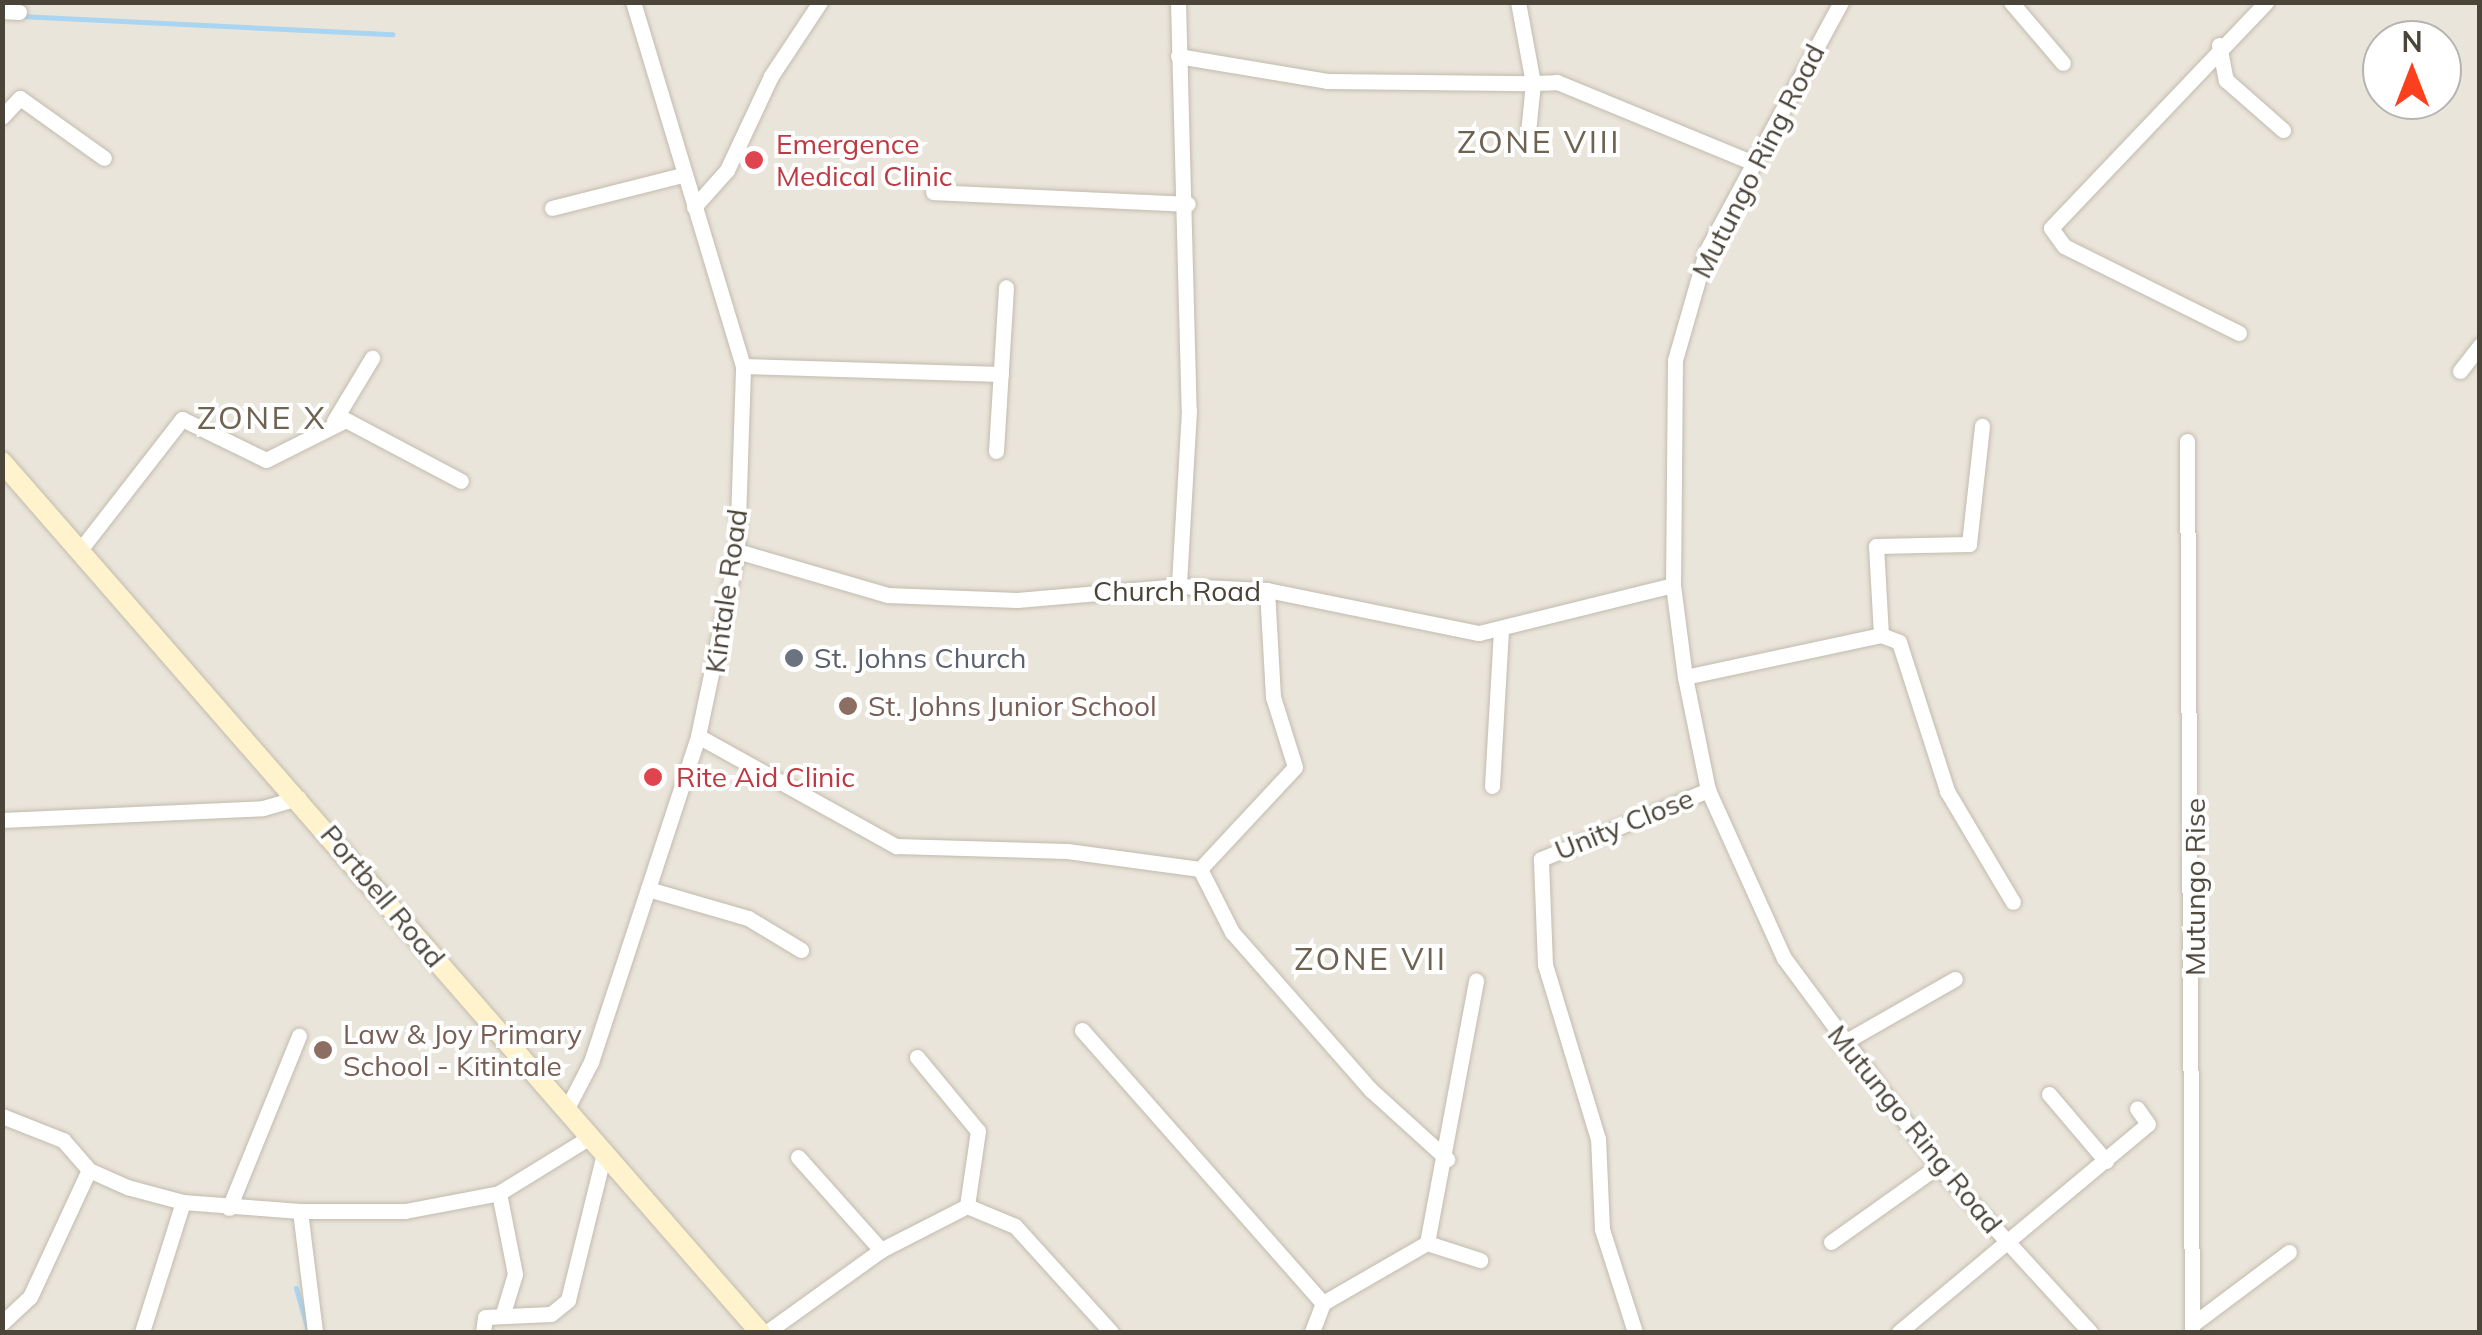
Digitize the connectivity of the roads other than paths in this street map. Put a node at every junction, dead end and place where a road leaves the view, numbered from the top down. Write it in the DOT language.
graph roads {
  1 [pos="633,2"];
  2 [pos="820,2"];
  3 [pos="1178,2"];
  4 [pos="1518,2"];
  5 [pos="1842,2"];
  6 [pos="2011,2"];
  7 [pos="2235,2"];
  8 [pos="2266,2"];
  9 [pos="2244,20"];
  10 [pos="2219,45"];
  11 [pos="1178,56"];
  12 [pos="2064,63"];
  13 [pos="1533,82"];
  14 [pos="2,117"];
  15 [pos="2283,130"];
  16 [pos="1527,142"];
  17 [pos="104,158"];
  18 [pos="1751,162"];
  19 [pos="682,175"];
  20 [pos="933,192"];
  21 [pos="1188,204"];
  22 [pos="694,206"];
  23 [pos="552,208"];
  24 [pos="1006,286"];
  25 [pos="2239,333"];
  26 [pos="2480,345"];
  27 [pos="372,358"];
  28 [pos="743,366"];
  29 [pos="2460,371"];
  30 [pos="1001,374"];
  31 [pos="334,421"];
  32 [pos="1982,426"];
  33 [pos="2187,441"];
  34 [pos="996,451"];
  35 [pos="2,462"];
  36 [pos="462,481"];
  37 [pos="80,550"];
  38 [pos="737,551"];
  39 [pos="1673,585"];
  40 [pos="1178,586"];
  41 [pos="1267,590"];
  42 [pos="1501,632"];
  43 [pos="1881,635"];
  44 [pos="1685,676"];
  45 [pos="698,736"];
  46 [pos="1492,786"];
  47 [pos="1708,790"];
  48 [pos="300,798"];
  49 [pos="2,820"];
  50 [pos="1200,869"];
  51 [pos="648,889"];
  52 [pos="2012,902"];
  53 [pos="801,950"];
  54 [pos="1955,979"];
  55 [pos="1476,980"];
  56 [pos="1082,1030"];
  57 [pos="299,1036"];
  58 [pos="1842,1044"];
  59 [pos="917,1057"];
  60 [pos="2049,1094"];
  61 [pos="2137,1108"];
  62 [pos="566,1110"];
  63 [pos="2,1116"];
  64 [pos="597,1145"];
  65 [pos="798,1158"];
  66 [pos="1447,1158"];
  67 [pos="2106,1161"];
  68 [pos="1938,1166"];
  69 [pos="88,1170"];
  70 [pos="499,1193"];
  71 [pos="183,1202"];
  72 [pos="967,1206"];
  73 [pos="229,1208"];
  74 [pos="300,1211"];
  75 [pos="2004,1238"];
  76 [pos="1831,1242"];
  77 [pos="1427,1243"];
  78 [pos="881,1250"];
  79 [pos="2288,1252"];
  80 [pos="1480,1260"];
  81 [pos="1323,1303"];
  82 [pos="504,1310"];
  83 [pos="2,1323"];
  84 [pos="2193,1328"];
  85 [pos="142,1332"];
  86 [pos="315,1332"];
  87 [pos="483,1332"];
  88 [pos="763,1332"];
  89 [pos="1111,1332"];
  90 [pos="1312,1332"];
  91 [pos="1635,1332"];
  92 [pos="1899,1332"];
  93 [pos="2090,1332"];
  1 -- 19 [label="street, Kintale Road"];
  2 -- 22 [label="street"];
  3 -- 11 [label="street"];
  4 -- 13 [label="street"];
  5 -- 18 [label="street, Mutungo Ring Road"];
  6 -- 12 [label="street"];
  7 -- 9 [label="street"];
  8 -- 9 [label="street"];
  9 -- 10 [label="street"];
  10 -- 15 [label="street"];
  10 -- 25 [label="street"];
  11 -- 13 [label="street"];
  11 -- 21 [label="street"];
  13 -- 16 [label="street"];
  13 -- 18 [label="street"];
  14 -- 17 [label="street"];
  18 -- 39 [label="street, Mutungo Ring Road"];
  19 -- 22 [label="street, Kintale Road"];
  19 -- 23 [label="street"];
  20 -- 21 [label="street"];
  21 -- 40 [label="street"];
  22 -- 28 [label="street, Kintale Road"];
  24 -- 30 [label="street"];
  26 -- 29 [label="street"];
  27 -- 31 [label="street"];
  28 -- 30 [label="street"];
  28 -- 38 [label="street, Kintale Road"];
  30 -- 34 [label="street"];
  31 -- 36 [label="street"];
  31 -- 37 [label="street"];
  32 -- 43 [label="street"];
  33 -- 84 [label="street, Mutungo Rise"];
  35 -- 37 [label="main road, Portbell Road"];
  37 -- 48 [label="main road, Portbell Road"];
  38 -- 40 [label="street, Church Road"];
  38 -- 45 [label="street, Kintale Road"];
  39 -- 42 [label="street"];
  39 -- 44 [label="street, Mutungo Ring Road"];
  40 -- 41 [label="street, Church Road"];
  41 -- 42 [label="street, Church Road"];
  41 -- 50 [label="street"];
  42 -- 46 [label="street"];
  43 -- 44 [label="street"];
  43 -- 52 [label="street"];
  44 -- 47 [label="street, Mutungo Ring Road"];
  45 -- 50 [label="street"];
  45 -- 51 [label="street, Kintale Road"];
  47 -- 58 [label="street, Mutungo Ring Road"];
  47 -- 91 [label="street, Unity Close"];
  48 -- 49 [label="street"];
  48 -- 62 [label="main road, Portbell Road"];
  50 -- 66 [label="street"];
  51 -- 53 [label="street"];
  51 -- 62 [label="street, Kintale Road"];
  54 -- 58 [label="street"];
  55 -- 66 [label="street"];
  56 -- 81 [label="street"];
  57 -- 73 [label="street"];
  58 -- 68 [label="street, Mutungo Ring Road"];
  59 -- 72 [label="street"];
  60 -- 67 [label="street"];
  61 -- 67 [label="street"];
  62 -- 64 [label="main road, Portbell Road"];
  63 -- 69 [label="street"];
  64 -- 70 [label="street"];
  64 -- 82 [label="street"];
  64 -- 88 [label="main road, Portbell Road"];
  65 -- 78 [label="street"];
  66 -- 77 [label="street"];
  67 -- 75 [label="street"];
  68 -- 75 [label="street, Mutungo Ring Road"];
  68 -- 76 [label="street"];
  69 -- 71 [label="street"];
  69 -- 83 [label="street"];
  70 -- 74 [label="street"];
  70 -- 82 [label="street"];
  71 -- 73 [label="street"];
  71 -- 85 [label="street"];
  72 -- 78 [label="street"];
  72 -- 89 [label="street"];
  73 -- 74 [label="street"];
  74 -- 86 [label="street"];
  75 -- 92 [label="street"];
  75 -- 93 [label="street, Mutungo Ring Road"];
  77 -- 80 [label="street"];
  77 -- 81 [label="street"];
  78 -- 88 [label="street"];
  79 -- 84 [label="street"];
  81 -- 90 [label="street"];
  82 -- 87 [label="street"];
}
